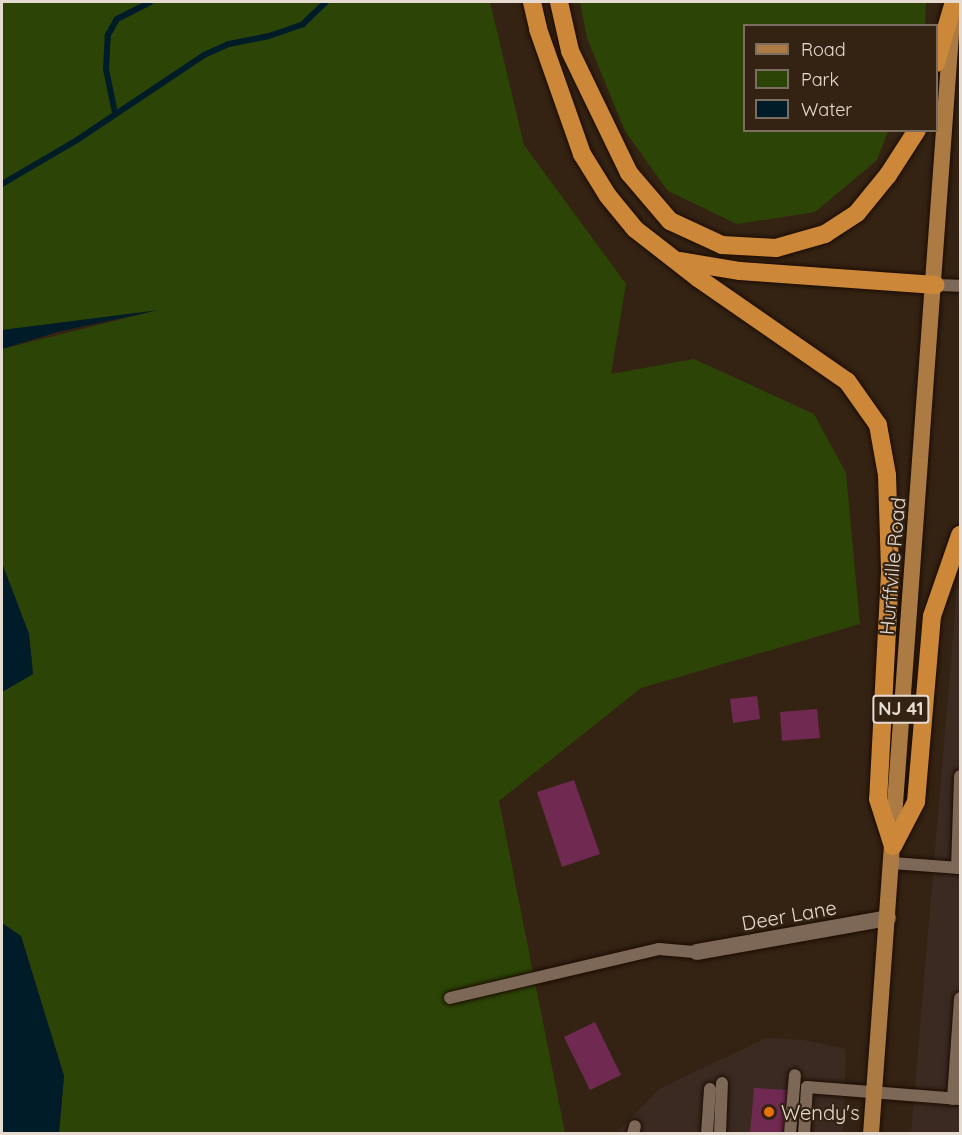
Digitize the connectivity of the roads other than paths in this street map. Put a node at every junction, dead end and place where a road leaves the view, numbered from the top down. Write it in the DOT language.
graph roads {
  1 [pos="532,2"];
  2 [pos="559,2"];
  3 [pos="953,3"];
  4 [pos="938,56"];
  5 [pos="916,132"];
  6 [pos="679,261"];
  7 [pos="935,285"];
  8 [pos="960,286"];
  9 [pos="960,535"];
  10 [pos="960,776"];
  11 [pos="892,855"];
  12 [pos="959,868"];
  13 [pos="888,918"];
  14 [pos="697,952"];
  15 [pos="450,998"];
  16 [pos="960,998"];
  17 [pos="795,1075"];
  18 [pos="723,1083"];
  19 [pos="710,1089"];
  20 [pos="874,1092"];
  21 [pos="957,1099"];
  22 [pos="707,1134"];
  23 [pos="720,1134"];
  24 [pos="790,1134"];
  25 [pos="804,1134"];
  26 [pos="872,1134"];
  1 -- 6 [label="highway"];
  2 -- 5 [label="highway"];
  3 -- 4 [label="highway"];
  3 -- 7 [label="main road, Hurffville Road / NJ 41"];
  6 -- 7 [label="highway"];
  6 -- 11 [label="highway"];
  7 -- 8 [label="lane"];
  7 -- 11 [label="main road, Hurffville Road / NJ 41"];
  9 -- 11 [label="highway"];
  10 -- 12 [label="lane"];
  11 -- 12 [label="lane"];
  11 -- 13 [label="main road, Hurffville Road / NJ 41"];
  13 -- 14 [label="street, Deer Lane"];
  13 -- 20 [label="main road, Hurffville Road / NJ 41"];
  14 -- 15 [label="lane"];
  16 -- 21 [label="lane"];
  17 -- 24 [label="lane"];
  18 -- 23 [label="lane"];
  19 -- 22 [label="lane"];
  20 -- 21 [label="lane"];
  20 -- 25 [label="lane"];
  20 -- 26 [label="main road, Hurffville Road / NJ 41"];
}
